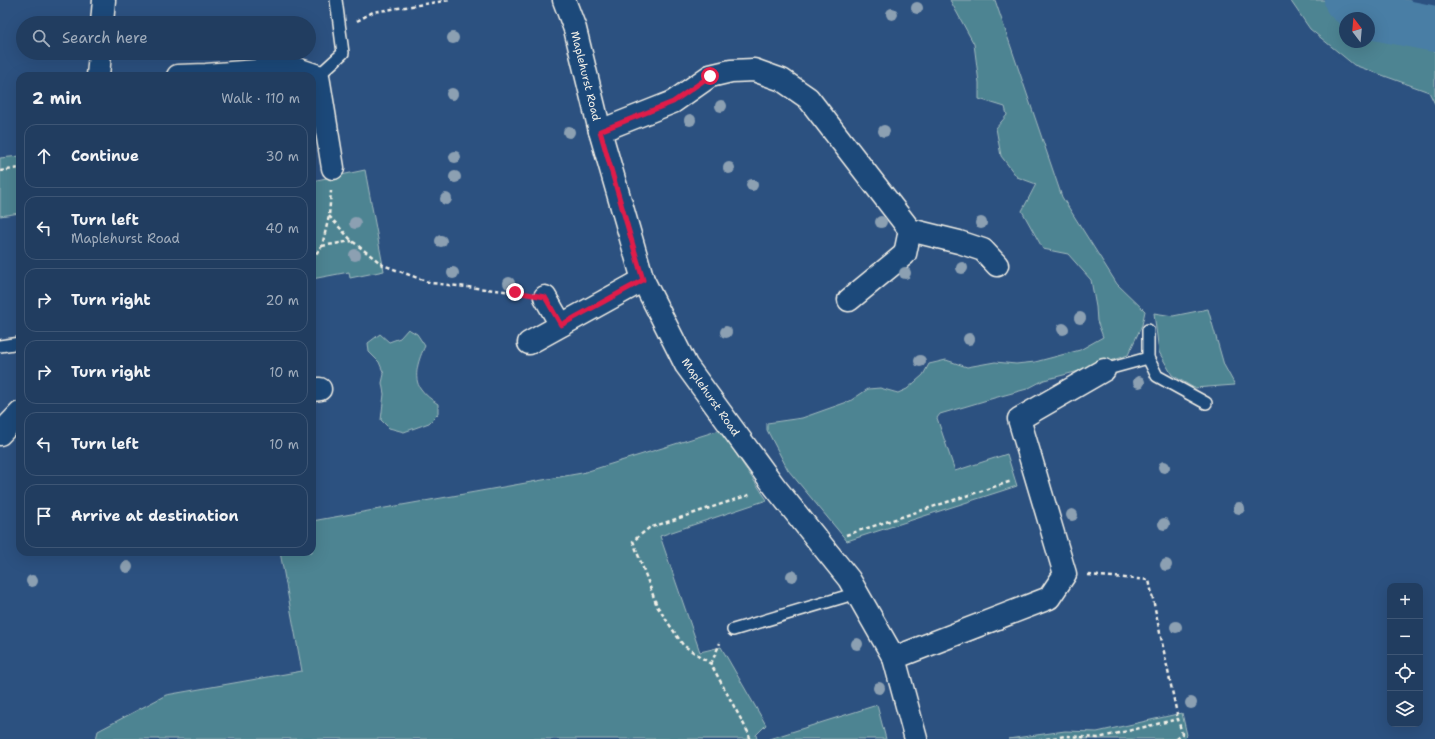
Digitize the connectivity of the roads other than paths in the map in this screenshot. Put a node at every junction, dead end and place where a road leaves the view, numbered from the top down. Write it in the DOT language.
graph roads {
  1 [pos="104,0"];
  2 [pos="336,0"];
  3 [pos="564,0"];
  4 [pos="103,16"];
  5 [pos="99,60"];
  6 [pos="98,72"];
  7 [pos="236,72"];
  8 [pos="306,72"];
  9 [pos="318,76"];
  10 [pos="600,131"];
  11 [pos="333,168"];
  12 [pos="910,230"];
  13 [pos="997,265"];
  14 [pos="643,280"];
  15 [pos="545,297"];
  16 [pos="849,300"];
  17 [pos="561,325"];
  18 [pos="1148,330"];
  19 [pos="529,343"];
  20 [pos="16,344"];
  21 [pos="0,346"];
  22 [pos="1148,358"];
  23 [pos="1104,370"];
  24 [pos="1206,403"];
  25 [pos="16,417"];
  26 [pos="0,434"];
  27 [pos="857,593"];
  28 [pos="733,630"];
  29 [pos="894,658"];
  30 [pos="916,739"];
  1 -- 4 [label="street"];
  2 -- 9 [label="lane"];
  3 -- 10 [label="street, Maplehurst Road"];
  5 -- 6 [label="street"];
  7 -- 8 [label="street"];
  9 -- 11 [label="street"];
  10 -- 12 [label="street"];
  10 -- 14 [label="street, Maplehurst Road"];
  12 -- 13 [label="street"];
  12 -- 16 [label="street"];
  14 -- 17 [label="street"];
  14 -- 27 [label="street, Maplehurst Road"];
  15 -- 17 [label="street"];
  17 -- 19 [label="street"];
  18 -- 22 [label="lane"];
  20 -- 21 [label="lane"];
  22 -- 23 [label="lane"];
  22 -- 24 [label="lane"];
  23 -- 29 [label="street"];
  25 -- 26 [label="street"];
  27 -- 28 [label="lane"];
  27 -- 29 [label="street, Maplehurst Road"];
  29 -- 30 [label="street, Maplehurst Road"];
}
